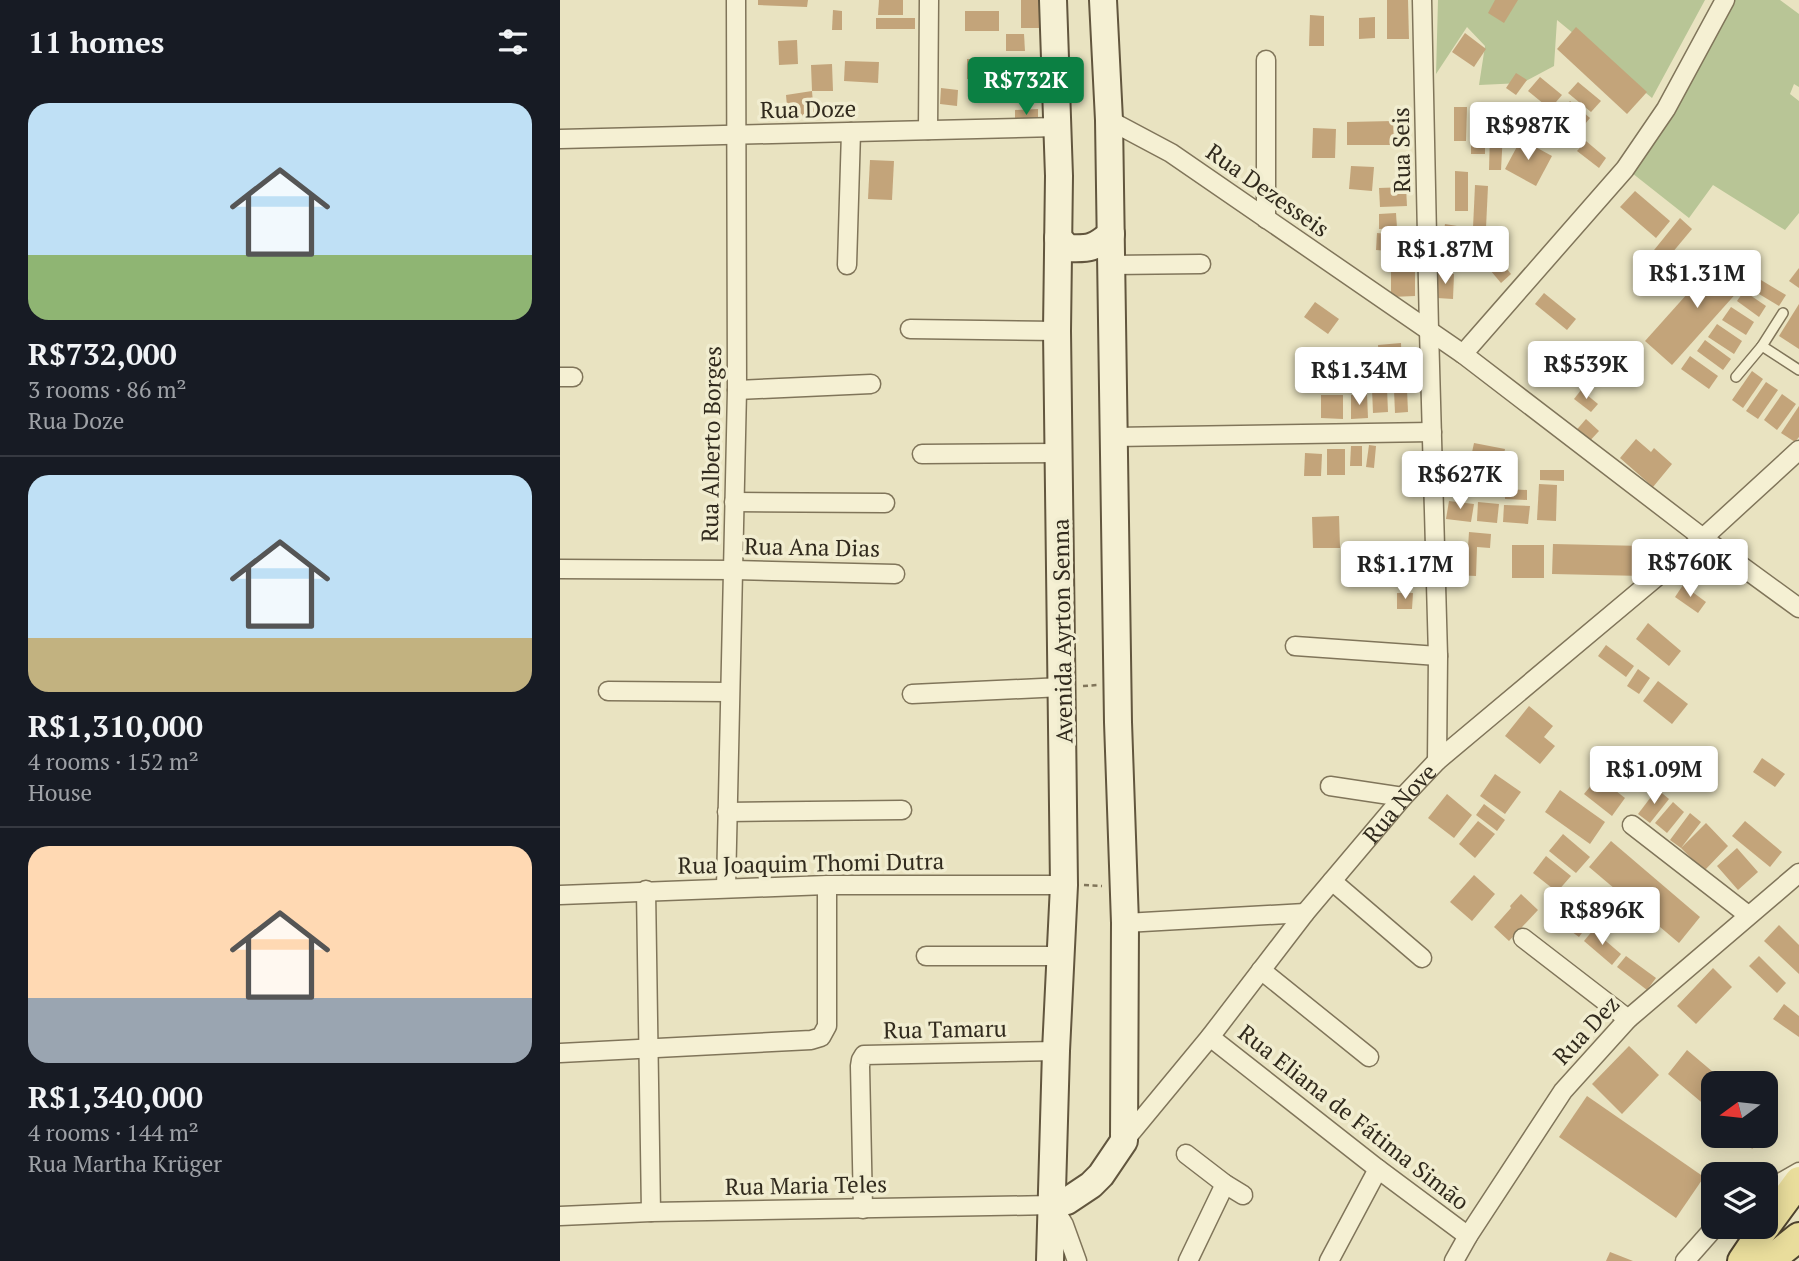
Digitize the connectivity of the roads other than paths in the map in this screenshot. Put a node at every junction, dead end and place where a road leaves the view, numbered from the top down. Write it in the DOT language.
graph roads {
  1 [pos="736,0"];
  2 [pos="929,0"];
  3 [pos="1053,0"];
  4 [pos="1103,0"];
  5 [pos="1422,0"];
  6 [pos="1724,0"];
  7 [pos="1266,60"];
  8 [pos="1109,120"];
  9 [pos="1057,127"];
  10 [pos="928,130"];
  11 [pos="851,132"];
  12 [pos="737,135"];
  13 [pos="560,139"];
  14 [pos="1266,219"];
  15 [pos="1111,234"];
  16 [pos="1058,238"];
  17 [pos="1201,264"];
  18 [pos="847,265"];
  19 [pos="1111,265"];
  20 [pos="1783,313"];
  21 [pos="910,329"];
  22 [pos="1429,330"];
  23 [pos="1058,331"];
  24 [pos="1762,345"];
  25 [pos="1463,354"];
  26 [pos="1799,370"];
  27 [pos="1736,377"];
  28 [pos="871,384"];
  29 [pos="737,390"];
  30 [pos="1432,432"];
  31 [pos="1114,437"];
  32 [pos="1799,450"];
  33 [pos="1060,453"];
  34 [pos="922,454"];
  35 [pos="734,502"];
  36 [pos="885,503"];
  37 [pos="1703,538"];
  38 [pos="560,569"];
  39 [pos="734,570"];
  40 [pos="895,574"];
  41 [pos="1799,608"];
  42 [pos="1295,646"];
  43 [pos="1438,656"];
  44 [pos="1062,687"];
  45 [pos="608,691"];
  46 [pos="729,692"];
  47 [pos="912,694"];
  48 [pos="1437,761"];
  49 [pos="1330,786"];
  50 [pos="1403,797"];
  51 [pos="902,810"];
  52 [pos="727,812"];
  53 [pos="1632,825"];
  54 [pos="1799,873"];
  55 [pos="1332,881"];
  56 [pos="827,885"];
  57 [pos="1063,885"];
  58 [pos="726,888"];
  59 [pos="646,890"];
  60 [pos="560,895"];
  61 [pos="1305,913"];
  62 [pos="1748,915"];
  63 [pos="1125,923"];
  64 [pos="1522,939"];
  65 [pos="926,956"];
  66 [pos="1060,956"];
  67 [pos="1422,958"];
  68 [pos="1261,970"];
  69 [pos="1628,1019"];
  70 [pos="1210,1037"];
  71 [pos="650,1049"];
  72 [pos="1056,1051"];
  73 [pos="560,1053"];
  74 [pos="1370,1057"];
  75 [pos="1124,1141"];
  76 [pos="1186,1154"];
  77 [pos="1378,1169"];
  78 [pos="1799,1172"];
  79 [pos="1799,1181"];
  80 [pos="1226,1184"];
  81 [pos="1778,1184"];
  82 [pos="1243,1195"];
  83 [pos="1052,1205"];
  84 [pos="863,1209"];
  85 [pos="1778,1209"];
  86 [pos="651,1212"];
  87 [pos="560,1216"];
  88 [pos="1468,1236"];
  89 [pos="1799,1237"];
  90 [pos="1704,1239"];
  91 [pos="1756,1239"];
  92 [pos="1051,1261"];
  93 [pos="1077,1261"];
  94 [pos="1188,1261"];
  95 [pos="1329,1261"];
  96 [pos="1454,1261"];
  97 [pos="1685,1261"];
  98 [pos="1742,1261"];
  99 [pos="1769,1261"];
  1 -- 12 [label="street, Rua Alberto Borges"];
  2 -- 10 [label="street"];
  3 -- 9 [label="street, Avenida Ayrton Senna"];
  4 -- 8 [label="street"];
  5 -- 22 [label="street, Rua Seis"];
  6 -- 25 [label="street"];
  7 -- 14 [label="street"];
  8 -- 14 [label="street, Rua Dezesseis"];
  8 -- 15 [label="street"];
  9 -- 10 [label="street, Rua Doze"];
  9 -- 16 [label="street, Avenida Ayrton Senna"];
  10 -- 11 [label="street, Rua Doze"];
  11 -- 12 [label="street, Rua Doze"];
  11 -- 18 [label="street"];
  12 -- 13 [label="street, Rua Doze"];
  12 -- 29 [label="street, Rua Alberto Borges"];
  14 -- 22 [label="street, Rua Dezesseis"];
  15 -- 16 [label="street"];
  15 -- 19 [label="street"];
  16 -- 23 [label="street, Avenida Ayrton Senna"];
  17 -- 19 [label="street"];
  19 -- 31 [label="street"];
  20 -- 24 [label="lane"];
  21 -- 23 [label="street"];
  22 -- 25 [label="street, Rua Dezesseis"];
  22 -- 30 [label="street, Rua Seis"];
  23 -- 33 [label="street, Avenida Ayrton Senna"];
  24 -- 26 [label="lane"];
  24 -- 27 [label="lane"];
  25 -- 37 [label="street, Rua Dezesseis"];
  28 -- 29 [label="street"];
  29 -- 35 [label="street, Rua Alberto Borges"];
  30 -- 31 [label="street"];
  30 -- 43 [label="street, Rua Seis"];
  31 -- 63 [label="street"];
  32 -- 37 [label="street, Rua Nove"];
  33 -- 34 [label="street"];
  33 -- 44 [label="street, Avenida Ayrton Senna"];
  35 -- 36 [label="street"];
  35 -- 39 [label="street, Rua Alberto Borges"];
  37 -- 41 [label="street, Rua Dezesseis"];
  37 -- 48 [label="street, Rua Nove"];
  38 -- 39 [label="street, Rua Ana Dias"];
  39 -- 40 [label="street, Rua Ana Dias"];
  39 -- 46 [label="street, Rua Alberto Borges"];
  42 -- 43 [label="street"];
  43 -- 48 [label="street, Rua Seis"];
  44 -- 47 [label="street"];
  44 -- 57 [label="street, Avenida Ayrton Senna"];
  45 -- 46 [label="street"];
  46 -- 52 [label="street, Rua Alberto Borges"];
  48 -- 50 [label="street, Rua Nove"];
  49 -- 50 [label="street"];
  50 -- 55 [label="street, Rua Nove"];
  51 -- 52 [label="street"];
  52 -- 58 [label="street, Rua Alberto Borges"];
  53 -- 62 [label="street"];
  54 -- 62 [label="street, Rua Dez"];
  55 -- 61 [label="street, Rua Nove"];
  55 -- 67 [label="street"];
  56 -- 57 [label="street, Rua Joaquim Thomi Dutra"];
  56 -- 58 [label="street, Rua Joaquim Thomi Dutra"];
  56 -- 71 [label="street"];
  57 -- 66 [label="street, Avenida Ayrton Senna"];
  58 -- 59 [label="street, Rua Joaquim Thomi Dutra"];
  59 -- 60 [label="street, Rua Joaquim Thomi Dutra"];
  59 -- 71 [label="street"];
  61 -- 63 [label="street"];
  61 -- 68 [label="street, Rua Nove"];
  62 -- 69 [label="street, Rua Dez"];
  63 -- 75 [label="street"];
  64 -- 69 [label="street"];
  65 -- 66 [label="street"];
  66 -- 72 [label="street, Avenida Ayrton Senna"];
  68 -- 70 [label="street, Rua Nove"];
  68 -- 74 [label="street"];
  69 -- 88 [label="street, Rua Dez"];
  70 -- 75 [label="street, Rua Nove"];
  70 -- 77 [label="street, Rua Eliana de Fátima Simão"];
  71 -- 73 [label="street"];
  71 -- 86 [label="street"];
  72 -- 83 [label="street, Avenida Ayrton Senna"];
  72 -- 84 [label="street, Rua Tamaru"];
  75 -- 83 [label="street, Rua Nove"];
  76 -- 80 [label="street"];
  77 -- 88 [label="street, Rua Eliana de Fátima Simão"];
  77 -- 95 [label="street"];
  78 -- 81 [label="street"];
  79 -- 85 [label="main road"];
  80 -- 82 [label="street"];
  80 -- 94 [label="street"];
  83 -- 84 [label="street, Rua Maria Teles"];
  83 -- 92 [label="street, Avenida Ayrton Senna"];
  83 -- 93 [label="street"];
  84 -- 86 [label="street, Rua Maria Teles"];
  86 -- 87 [label="street, Rua Maria Teles"];
  88 -- 96 [label="street, Rua Dez"];
  89 -- 99 [label="main road"];
  90 -- 97 [label="street"];
  91 -- 98 [label="main road"];
}
